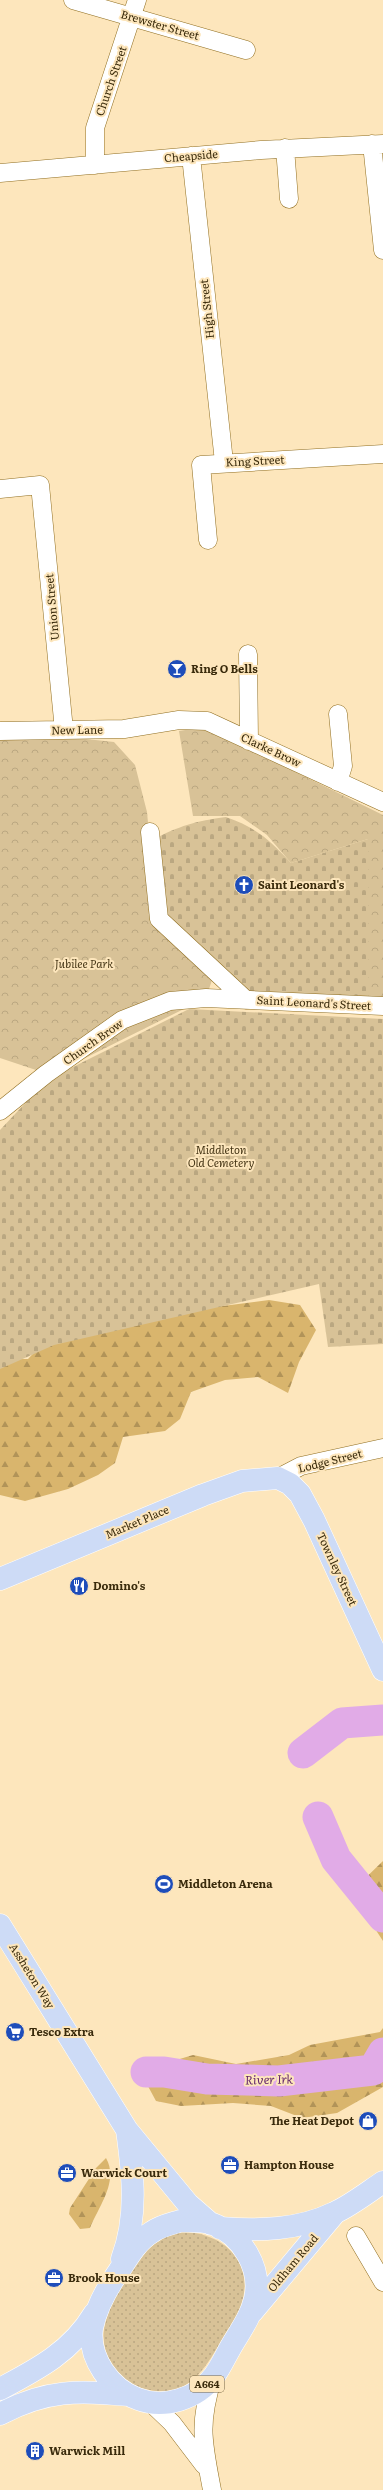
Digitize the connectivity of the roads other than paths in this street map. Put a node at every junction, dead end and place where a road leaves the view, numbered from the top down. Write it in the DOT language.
graph roads {
  1 [pos="73,0"];
  2 [pos="137,0"];
  3 [pos="132,17"];
  4 [pos="246,50"];
  5 [pos="377,144"];
  6 [pos="285,148"];
  7 [pos="191,156"];
  8 [pos="95,165"];
  9 [pos="0,173"];
  10 [pos="289,199"];
  11 [pos="383,250"];
  12 [pos="383,454"];
  13 [pos="224,462"];
  14 [pos="0,489"];
  15 [pos="208,540"];
  16 [pos="248,654"];
  17 [pos="338,714"];
  18 [pos="154,726"];
  19 [pos="64,730"];
  20 [pos="0,731"];
  21 [pos="249,740"];
  22 [pos="338,782"];
  23 [pos="383,802"];
  24 [pos="150,832"];
  25 [pos="246,1000"];
  26 [pos="383,1006"];
  27 [pos="0,1111"];
  28 [pos="383,1448"];
  29 [pos="278,1478"];
  30 [pos="0,1579"];
  31 [pos="383,1670"];
  32 [pos="0,1925"];
  33 [pos="127,2130"];
  34 [pos="383,2182"];
  35 [pos="335,2213"];
  36 [pos="216,2226"];
  37 [pos="356,2236"];
  38 [pos="116,2275"];
  39 [pos="383,2282"];
  40 [pos="98,2307"];
  41 [pos="251,2312"];
  42 [pos="213,2377"];
  43 [pos="0,2389"];
  44 [pos="129,2395"];
  45 [pos="150,2402"];
  46 [pos="0,2414"];
  47 [pos="208,2471"];
  48 [pos="212,2490"];
  1 -- 3 [label="street, Brewster Street"];
  2 -- 3 [label="street, Church Street"];
  3 -- 4 [label="street, Brewster Street"];
  3 -- 8 [label="street, Church Street"];
  5 -- 6 [label="street, Cheapside"];
  5 -- 11 [label="street"];
  6 -- 7 [label="street, Cheapside"];
  6 -- 10 [label="street"];
  7 -- 8 [label="street, Cheapside"];
  7 -- 13 [label="street, High Street"];
  8 -- 9 [label="street, Cheapside"];
  12 -- 13 [label="street, King Street"];
  13 -- 15 [label="street, King Street"];
  14 -- 19 [label="street, Union Street"];
  16 -- 21 [label="street"];
  17 -- 22 [label="street"];
  18 -- 19 [label="street, New Lane"];
  18 -- 21 [label="street, Clarke Brow"];
  19 -- 20 [label="street, New Lane"];
  21 -- 22 [label="street, Clarke Brow"];
  22 -- 23 [label="street, Clarke Brow"];
  24 -- 25 [label="street"];
  25 -- 26 [label="street, Saint Leonard's Street"];
  25 -- 27 [label="street, Church Brow"];
  28 -- 29 [label="street, Lodge Street"];
  29 -- 30 [label="main road, Market Place"];
  29 -- 31 [label="main road, Townley Street"];
  32 -- 33 [label="main road, Assheton Way / A664"];
  33 -- 36 [label="main road, Assheton Way / A664"];
  33 -- 38 [label="main road, Assheton Way / A664"];
  34 -- 35 [label="main road, Oldham Road"];
  35 -- 36 [label="main road, Oldham Road"];
  35 -- 41 [label="main road, Oldham Road"];
  36 -- 38 [label="main road, A664"];
  36 -- 41 [label="main road, A664"];
  37 -- 39 [label="street"];
  38 -- 40 [label="main road, A664"];
  40 -- 43 [label="main road, A664"];
  40 -- 44 [label="main road, A664"];
  41 -- 42 [label="main road, A664"];
  42 -- 45 [label="main road, A664"];
  42 -- 47 [label="street"];
  44 -- 45 [label="main road, A664"];
  44 -- 46 [label="main road, A664"];
  45 -- 47 [label="street"];
  47 -- 48 [label="street"];
}
